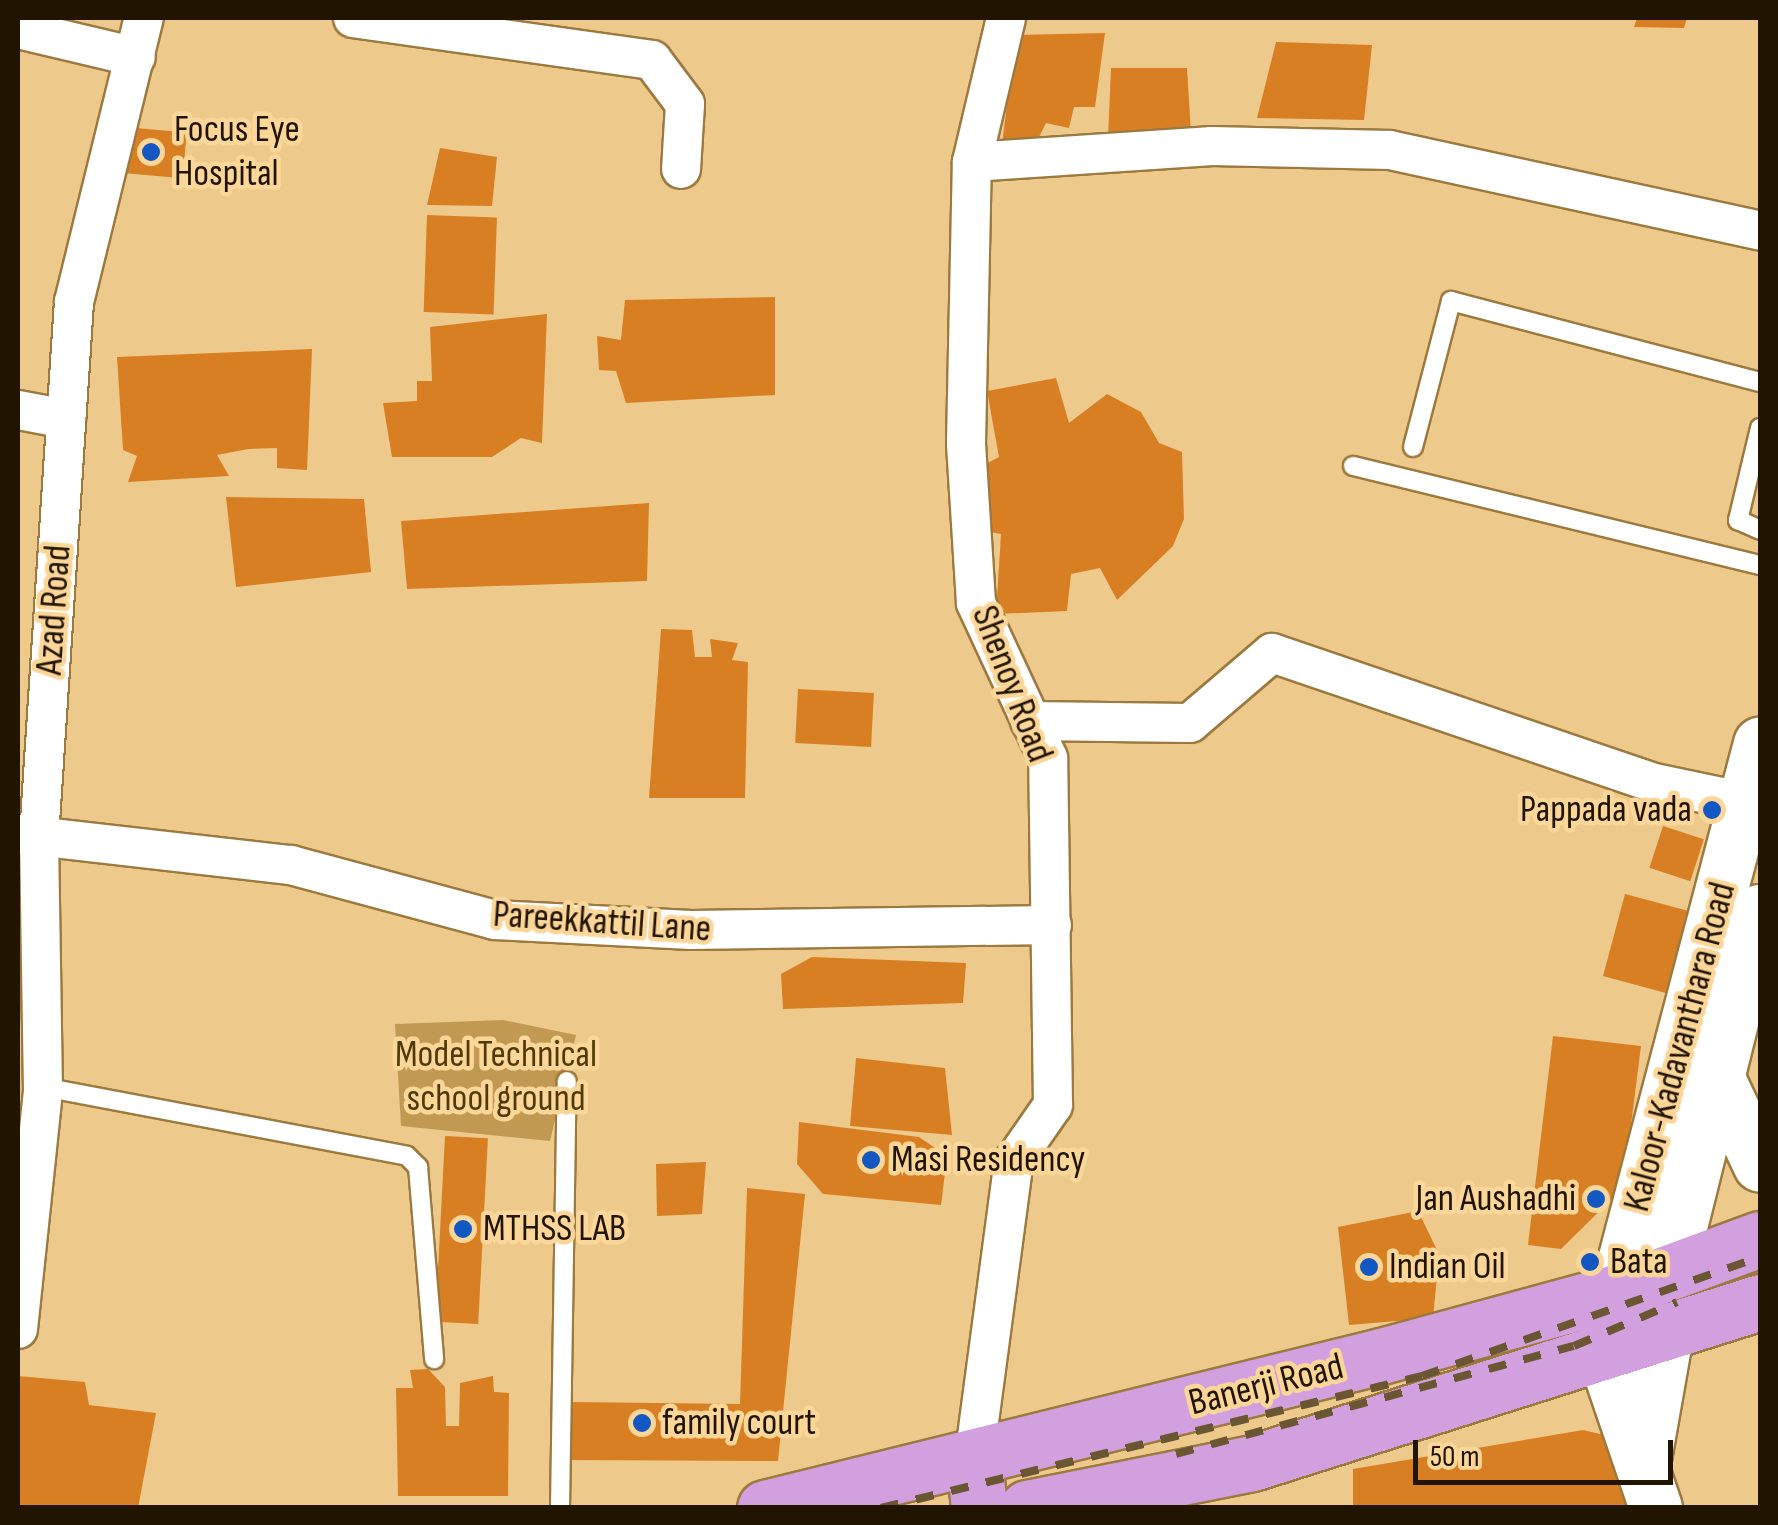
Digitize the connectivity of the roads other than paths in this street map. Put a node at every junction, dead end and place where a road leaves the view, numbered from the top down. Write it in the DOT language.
graph roads {
  1 [pos="144,18"];
  2 [pos="353,18"];
  3 [pos="1006,18"];
  4 [pos="18,29"];
  5 [pos="136,57"];
  6 [pos="972,162"];
  7 [pos="682,169"];
  8 [pos="1760,230"];
  9 [pos="1760,382"];
  10 [pos="18,410"];
  11 [pos="66,420"];
  12 [pos="1760,428"];
  13 [pos="1413,446"];
  14 [pos="1352,466"];
  15 [pos="1760,530"];
  16 [pos="1760,565"];
  17 [pos="1030,721"];
  18 [pos="1760,744"];
  19 [pos="1753,803"];
  20 [pos="28,836"];
  21 [pos="1760,911"];
  22 [pos="1052,926"];
  23 [pos="30,981"];
  24 [pos="1718,1077"];
  25 [pos="566,1080"];
  26 [pos="43,1087"];
  27 [pos="1760,1166"];
  28 [pos="1760,1238"];
  29 [pos="1670,1271"];
  30 [pos="1616,1292"];
  31 [pos="1760,1302"];
  32 [pos="18,1329"];
  33 [pos="1668,1334"];
  34 [pos="1381,1356"];
  35 [pos="1605,1358"];
  36 [pos="434,1360"];
  37 [pos="1413,1416"];
  38 [pos="955,1486"];
  39 [pos="1650,1489"];
  40 [pos="560,1508"];
  41 [pos="765,1508"];
  42 [pos="1026,1508"];
  1 -- 5 [label="street, Azad Road"];
  2 -- 7 [label="street"];
  3 -- 6 [label="street, Shenoy Road"];
  4 -- 5 [label="street"];
  5 -- 11 [label="street, Azad Road"];
  6 -- 8 [label="street"];
  6 -- 17 [label="street, Shenoy Road"];
  9 -- 13 [label="lane"];
  10 -- 11 [label="street"];
  11 -- 20 [label="street, Azad Road"];
  12 -- 15 [label="lane"];
  14 -- 16 [label="lane"];
  17 -- 19 [label="street"];
  17 -- 22 [label="street, Shenoy Road"];
  18 -- 19 [label="main road, Kaloor-Kadavanthara Road"];
  19 -- 30 [label="main road, Kaloor-Kadavanthara Road"];
  20 -- 22 [label="street, Pareekkattil Lane"];
  20 -- 23 [label="street, Azad Road"];
  21 -- 24 [label="main road, Kaloor-Kadavanthara Road"];
  22 -- 38 [label="street, Shenoy Road"];
  23 -- 26 [label="street, Azad Road"];
  24 -- 27 [label="main road"];
  24 -- 29 [label="main road, Kaloor-Kadavanthara Road"];
  25 -- 40 [label="lane"];
  26 -- 32 [label="street, Azad Road"];
  26 -- 36 [label="lane"];
  28 -- 29 [label="main road, Banerji Road"];
  29 -- 30 [label="main road, Banerji Road"];
  29 -- 33 [label="main road"];
  30 -- 34 [label="main road, Banerji Road"];
  30 -- 35 [label="main road"];
  31 -- 33 [label="main road, Banerji Road"];
  33 -- 35 [label="main road, Banerji Road"];
  33 -- 39 [label="main road"];
  34 -- 37 [label="main road"];
  34 -- 38 [label="main road, Banerji Road"];
  35 -- 37 [label="main road, Banerji Road"];
  35 -- 39 [label="main road"];
  37 -- 42 [label="main road, Banerji Road"];
  38 -- 41 [label="main road, Banerji Road"];
}
